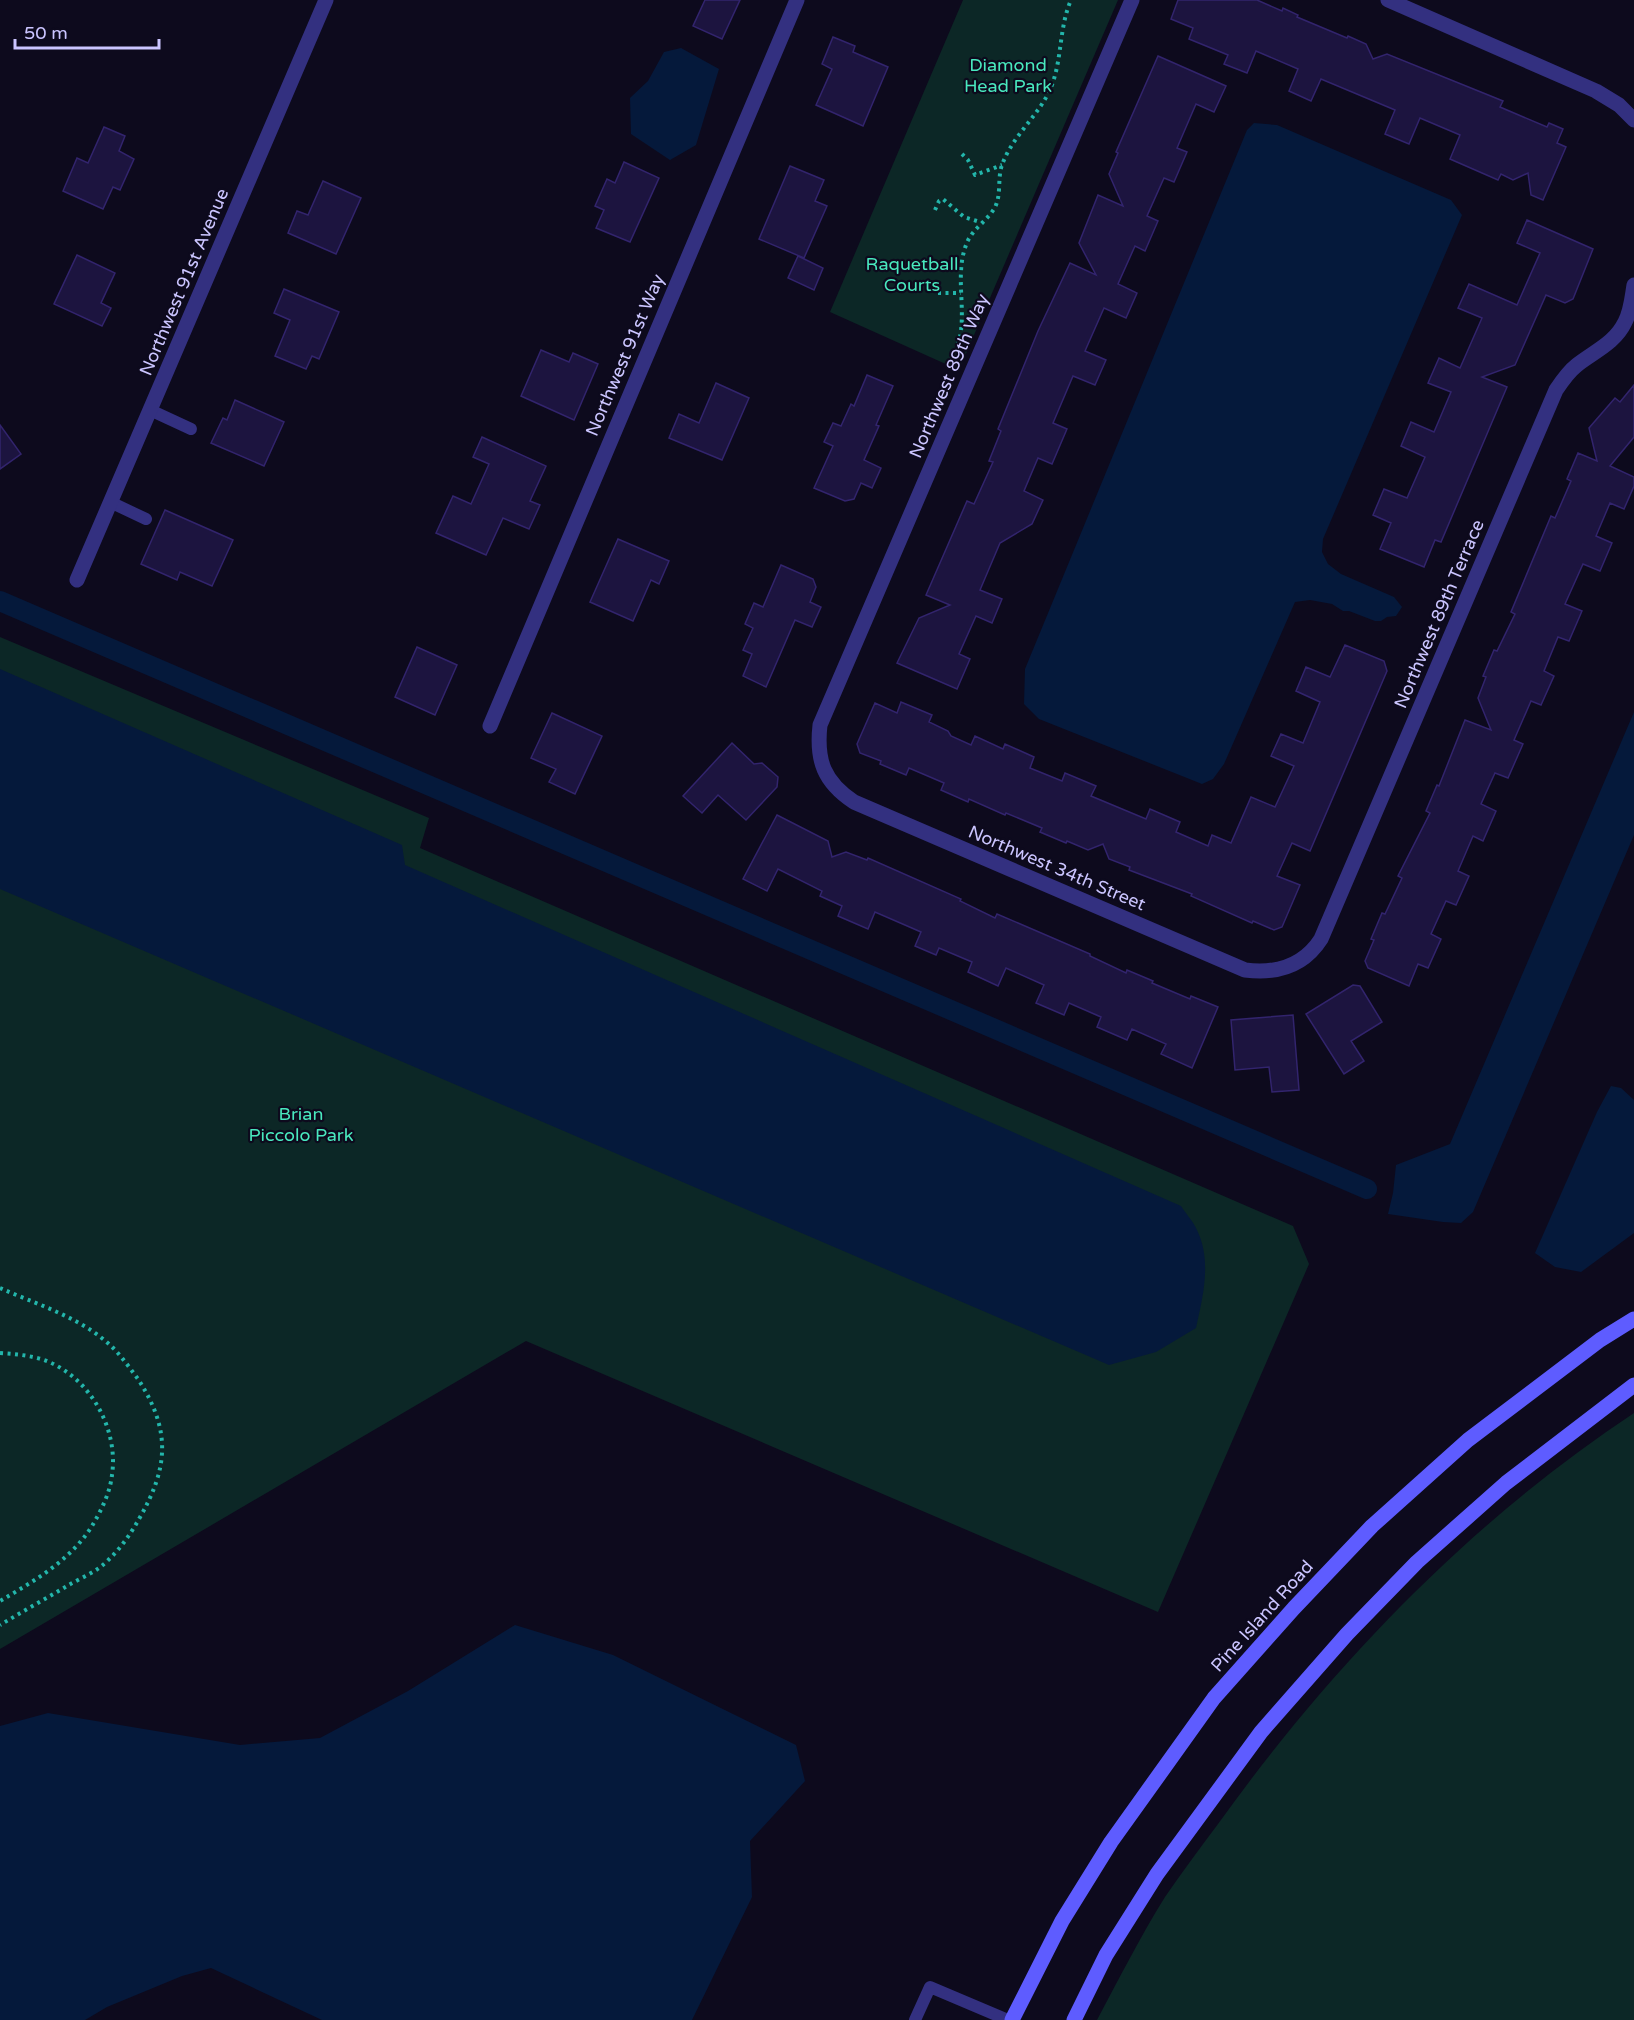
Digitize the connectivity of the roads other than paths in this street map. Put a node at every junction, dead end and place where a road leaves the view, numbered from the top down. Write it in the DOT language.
graph roads {
  1 [pos="326,0"];
  2 [pos="797,0"];
  3 [pos="1132,0"];
  4 [pos="1388,0"];
  5 [pos="1634,120"];
  6 [pos="1634,285"];
  7 [pos="150,410"];
  8 [pos="191,429"];
  9 [pos="110,502"];
  10 [pos="146,519"];
  11 [pos="77,579"];
  12 [pos="489,726"];
  13 [pos="823,770"];
  14 [pos="1289,967"];
  15 [pos="1634,1319"];
  16 [pos="1634,1385"];
  17 [pos="915,2020"];
  18 [pos="1010,2020"];
  19 [pos="1074,2020"];
  1 -- 7 [label="street, Northwest 91st Avenue"];
  2 -- 12 [label="street, Northwest 91st Way"];
  3 -- 13 [label="street, Northwest 89th Way"];
  4 -- 5 [label="street"];
  6 -- 14 [label="street, Northwest 89th Terrace"];
  7 -- 8 [label="lane"];
  7 -- 9 [label="street, Northwest 91st Avenue"];
  9 -- 10 [label="lane"];
  9 -- 11 [label="street, Northwest 91st Avenue"];
  13 -- 14 [label="street, Northwest 34th Street"];
  15 -- 18 [label="main road, Pine Island Road"];
  16 -- 19 [label="main road"];
  17 -- 18 [label="lane"];
}
